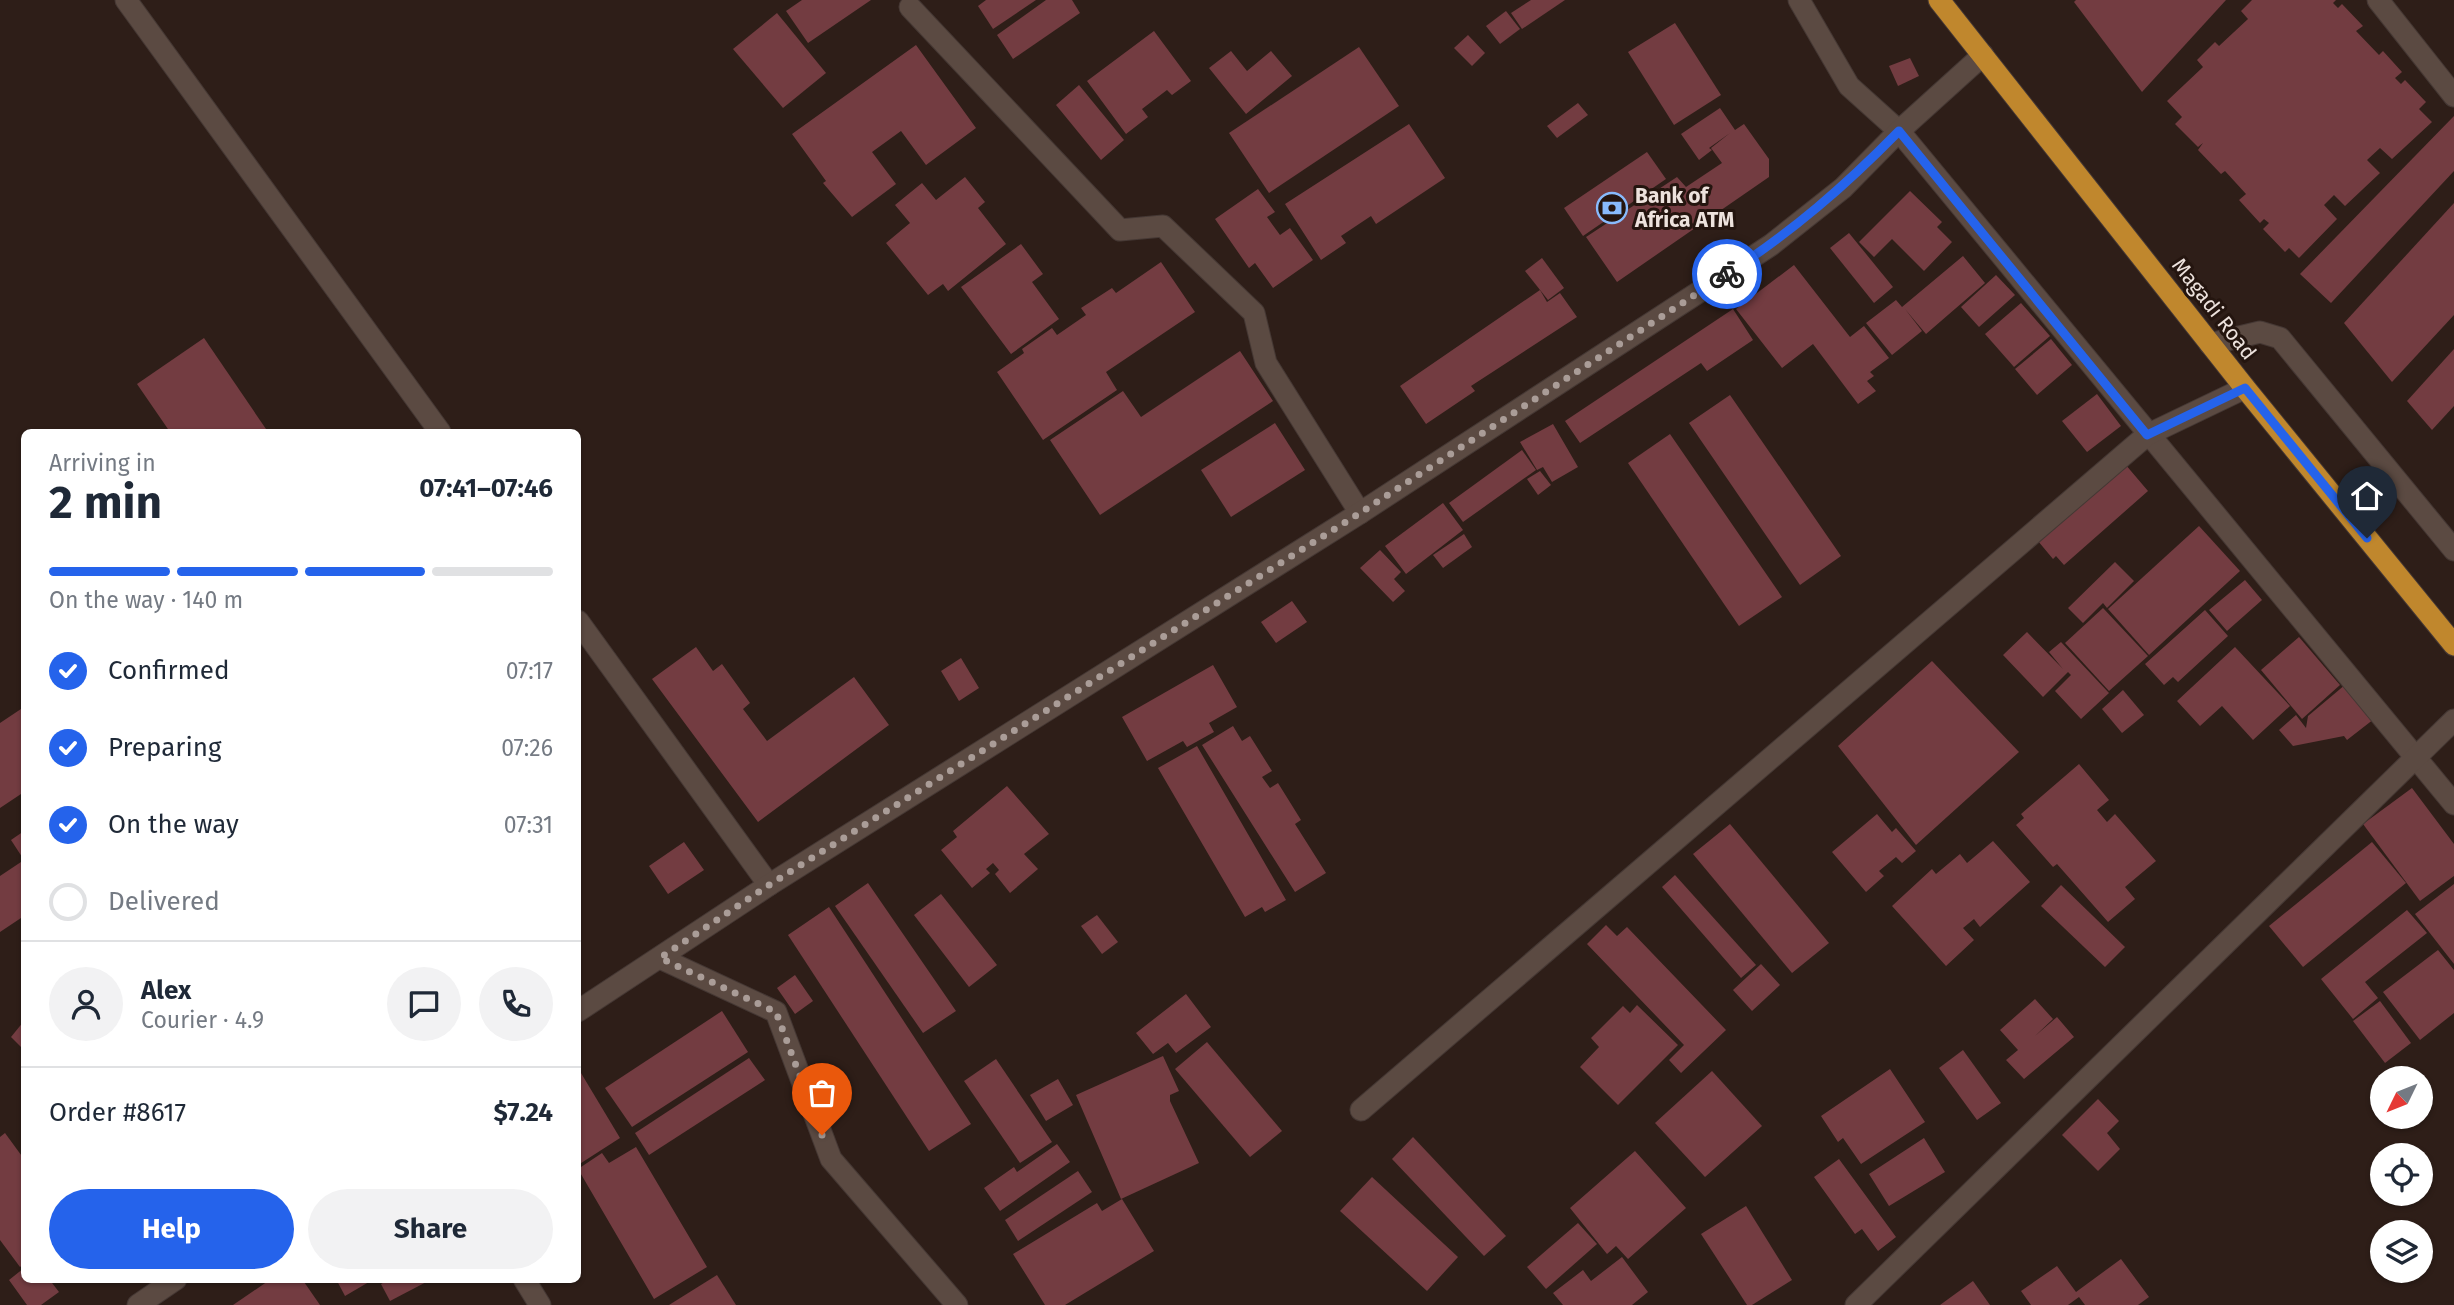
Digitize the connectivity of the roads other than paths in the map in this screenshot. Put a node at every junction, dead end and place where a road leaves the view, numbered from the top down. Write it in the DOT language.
graph roads {
  1 [pos="126,0"];
  2 [pos="1799,0"];
  3 [pos="1938,0"];
  4 [pos="2378,0"];
  5 [pos="910,7"];
  6 [pos="1983,55"];
  7 [pos="2454,96"];
  8 [pos="1899,131"];
  9 [pos="2210,344"];
  10 [pos="2245,388"];
  11 [pos="438,429"];
  12 [pos="2147,435"];
  13 [pos="1360,513"];
  14 [pos="2454,550"];
  15 [pos="581,625"];
  16 [pos="2454,645"];
  17 [pos="2454,720"];
  18 [pos="2414,756"];
  19 [pos="2454,804"];
  20 [pos="769,885"];
  21 [pos="660,958"];
  22 [pos="581,1009"];
  23 [pos="1361,1110"];
  24 [pos="170,1283"];
  25 [pos="526,1283"];
  26 [pos="138,1305"];
  27 [pos="540,1305"];
  28 [pos="957,1305"];
  29 [pos="1856,1305"];
  1 -- 11 [label="street"];
  2 -- 8 [label="street"];
  3 -- 6 [label="highway, Magadi Road"];
  4 -- 7 [label="street"];
  5 -- 13 [label="street"];
  6 -- 8 [label="street"];
  6 -- 9 [label="highway, Magadi Road"];
  8 -- 12 [label="street"];
  8 -- 13 [label="street"];
  9 -- 10 [label="highway, Magadi Road"];
  9 -- 14 [label="street"];
  10 -- 12 [label="street"];
  10 -- 16 [label="highway, Magadi Road"];
  12 -- 18 [label="street"];
  12 -- 23 [label="street"];
  13 -- 20 [label="street"];
  15 -- 20 [label="street"];
  17 -- 18 [label="street"];
  18 -- 19 [label="street"];
  18 -- 29 [label="street"];
  20 -- 21 [label="street"];
  21 -- 22 [label="street"];
  21 -- 28 [label="street"];
  24 -- 26 [label="street"];
  25 -- 27 [label="street"];
}
